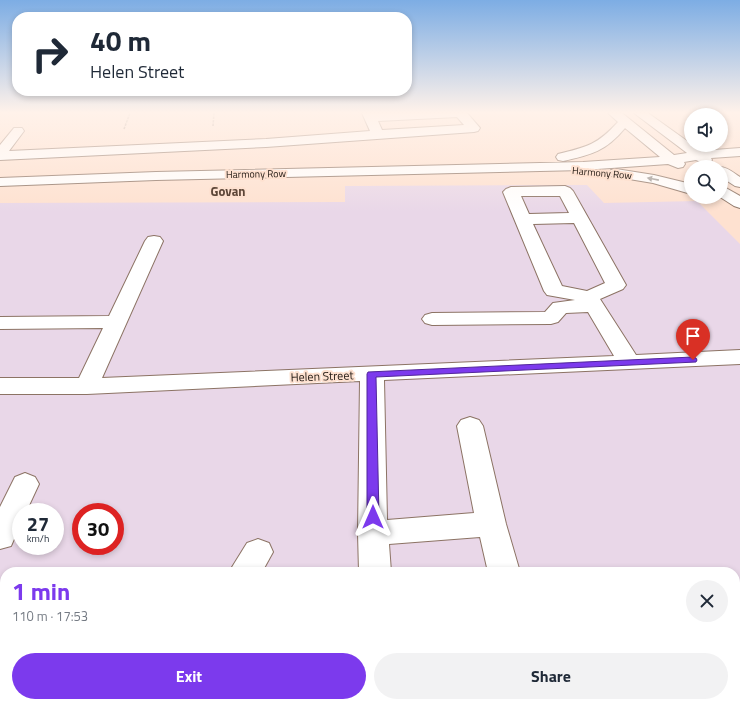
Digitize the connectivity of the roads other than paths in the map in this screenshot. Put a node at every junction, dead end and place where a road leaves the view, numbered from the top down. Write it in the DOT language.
graph roads {
  1 [pos="7,146"];
  2 [pos="191,146"];
  3 [pos="601,146"];
  4 [pos="654,146"];
  5 [pos="685,146"];
  6 [pos="166,147"];
  7 [pos="740,152"];
  8 [pos="0,155"];
  9 [pos="667,156"];
  10 [pos="699,156"];
  11 [pos="705,160"];
  12 [pos="684,167"];
  13 [pos="511,168"];
  14 [pos="156,176"];
  15 [pos="728,176"];
  16 [pos="0,182"];
  17 [pos="740,184"];
  18 [pos="684,187"];
  19 [pos="728,196"];
  20 [pos="728,199"];
  21 [pos="738,202"];
  22 [pos="579,218"];
  23 [pos="522,219"];
  24 [pos="154,242"];
  25 [pos="592,301"];
  26 [pos="432,319"];
  27 [pos="116,322"];
  28 [pos="0,323"];
  29 [pos="740,357"];
  30 [pos="630,363"];
  31 [pos="372,374"];
  32 [pos="0,386"];
  33 [pos="88,386"];
  34 [pos="470,426"];
  35 [pos="25,484"];
  36 [pos="492,524"];
  37 [pos="373,533"];
  38 [pos="0,537"];
  39 [pos="375,567"];
  40 [pos="503,567"];
  1 -- 8 [label="street"];
  2 -- 6 [label="street"];
  3 -- 13 [label="street, Harmony Row"];
  4 -- 9 [label="street"];
  5 -- 10 [label="street"];
  6 -- 8 [label="street"];
  6 -- 14 [label="street"];
  7 -- 10 [label="street, Harmony Row"];
  9 -- 10 [label="street, Harmony Row"];
  9 -- 12 [label="street"];
  9 -- 13 [label="street, Harmony Row"];
  10 -- 11 [label="street"];
  13 -- 14 [label="street, Harmony Row"];
  18 -- 13 [label="street, Harmony Row, one-way"];
  14 -- 16 [label="street, Harmony Row"];
  15 -- 17 [label="street"];
  19 -- 21 [label="street"];
  20 -- 21 [label="street"];
  22 -- 23 [label="street"];
  22 -- 23 [label="street"];
  22 -- 25 [label="street"];
  23 -- 25 [label="street"];
  24 -- 27 [label="street"];
  25 -- 26 [label="street"];
  25 -- 30 [label="street"];
  27 -- 28 [label="street"];
  27 -- 33 [label="street"];
  29 -- 30 [label="street, Helen Street"];
  30 -- 31 [label="street, Helen Street"];
  31 -- 33 [label="street, Helen Street"];
  31 -- 37 [label="street"];
  32 -- 33 [label="street, Helen Street"];
  34 -- 36 [label="street"];
  35 -- 38 [label="street"];
  36 -- 37 [label="street"];
  36 -- 40 [label="street"];
  37 -- 39 [label="street"];
}
